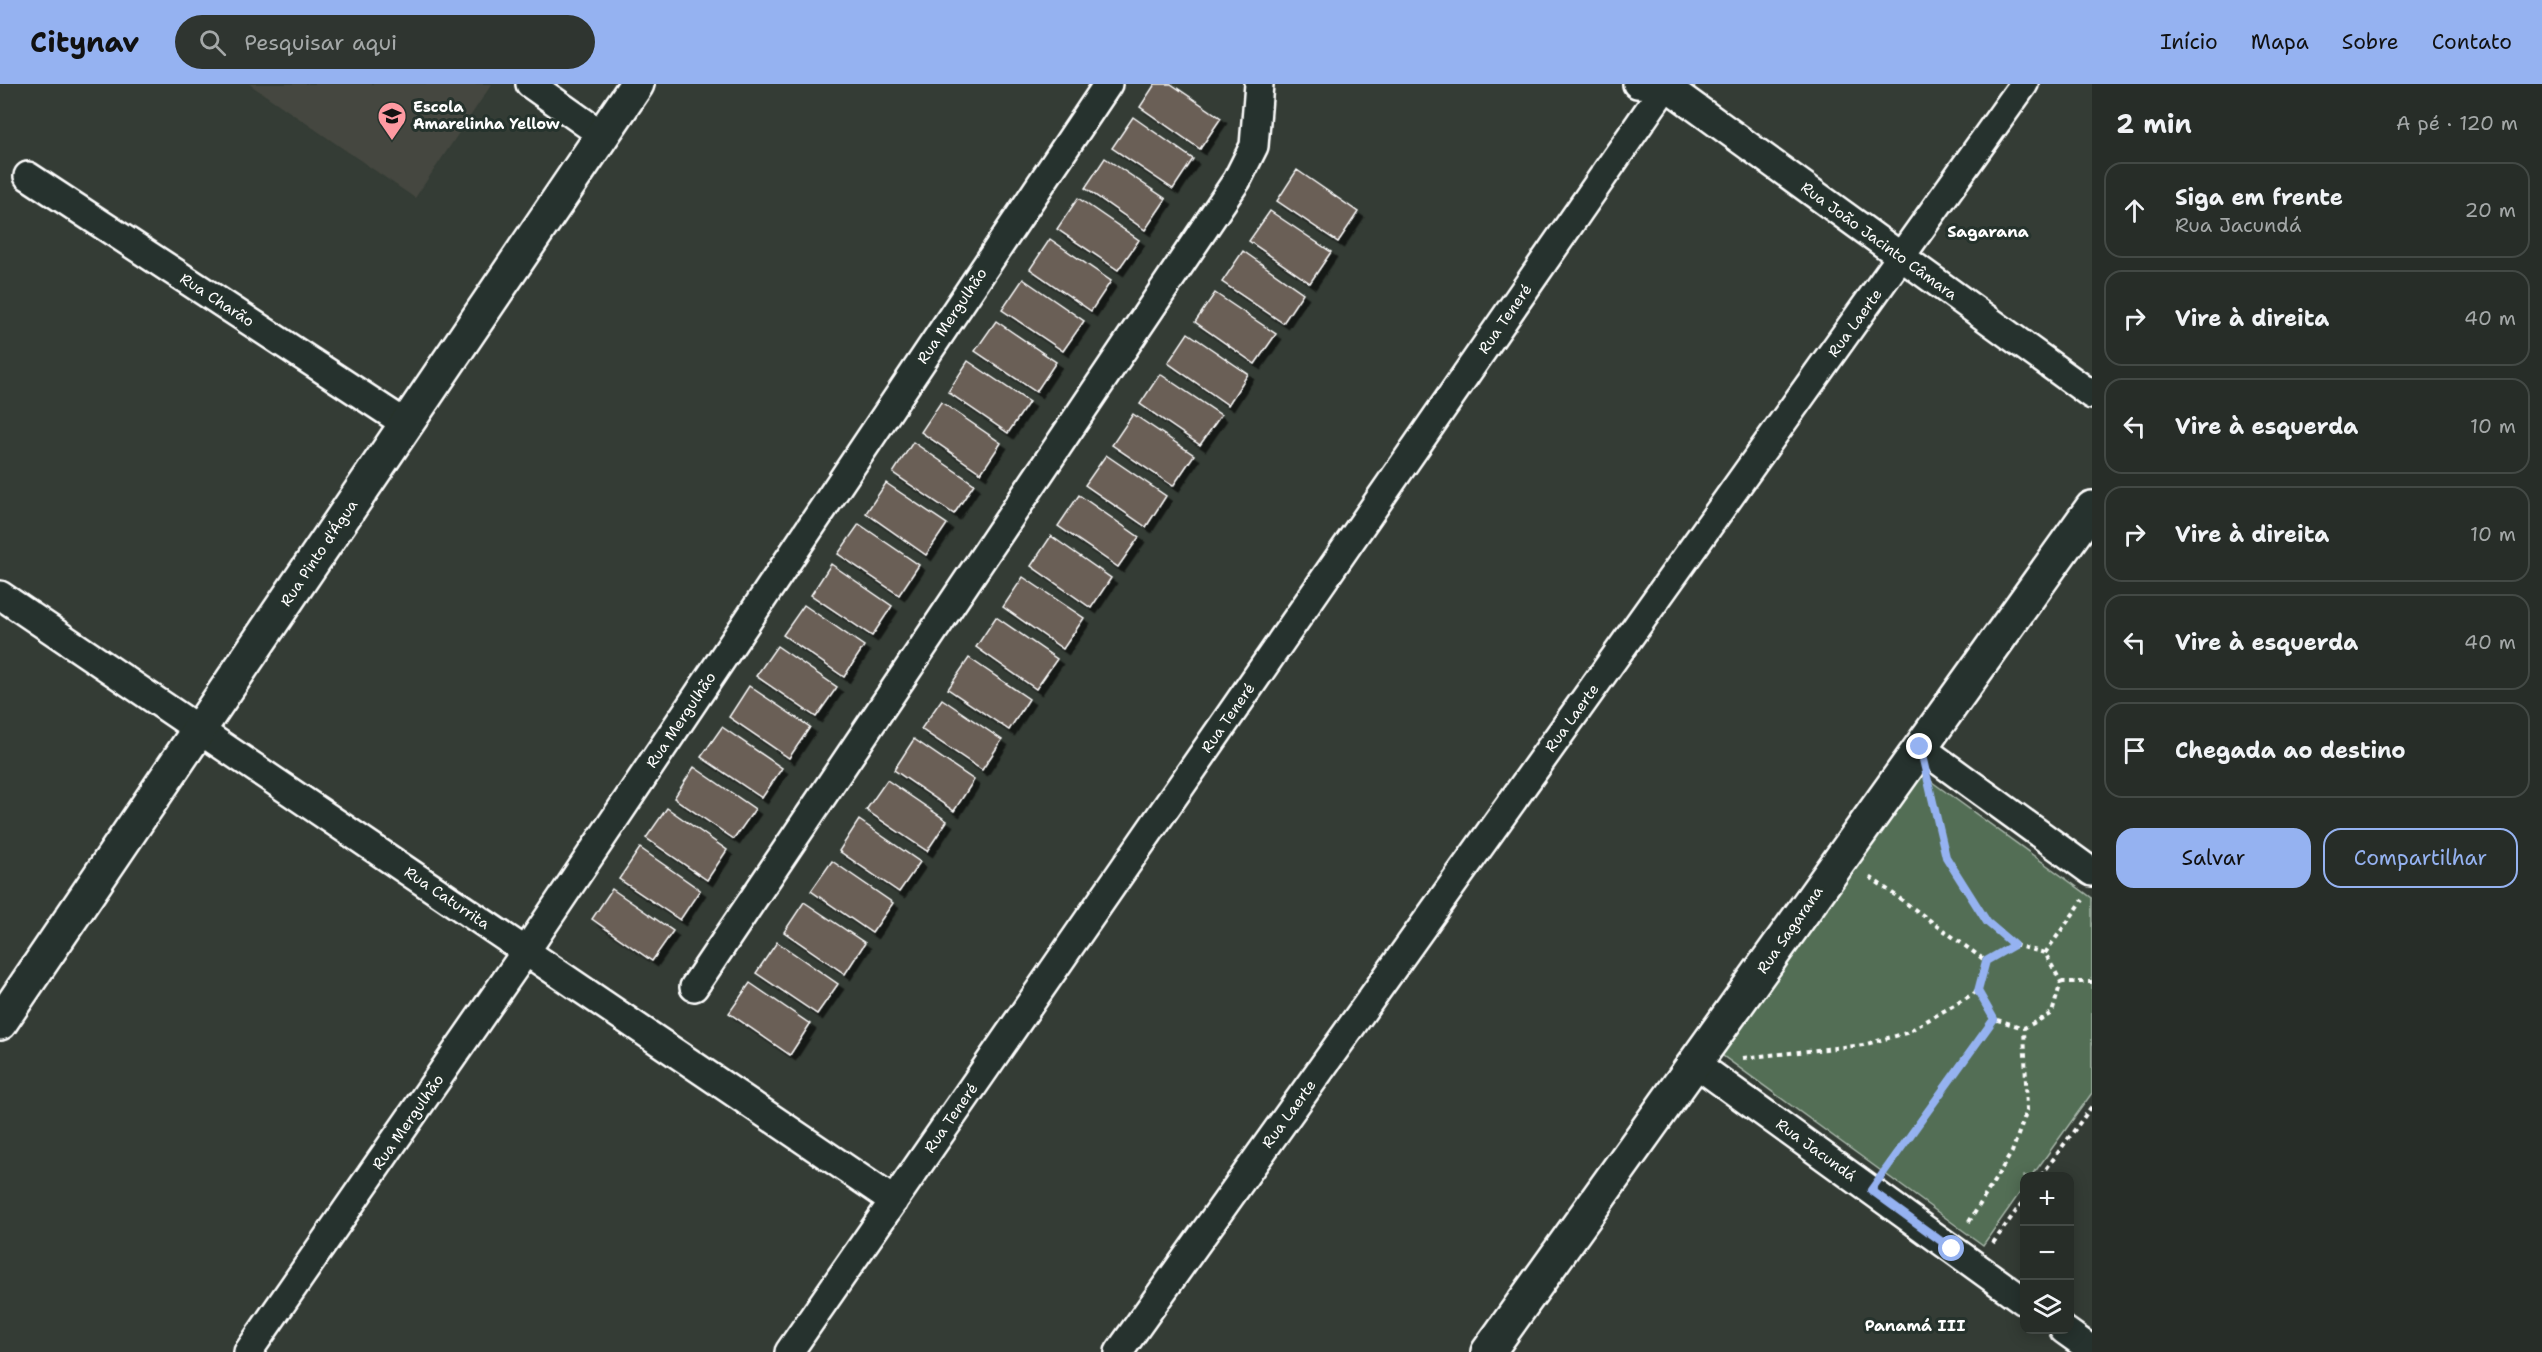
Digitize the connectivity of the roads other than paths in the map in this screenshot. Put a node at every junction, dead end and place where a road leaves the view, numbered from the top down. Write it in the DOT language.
graph roads {
  1 [pos="530,84"];
  2 [pos="637,84"];
  3 [pos="1108,84"];
  4 [pos="1259,84"];
  5 [pos="1637,84"];
  6 [pos="2024,84"];
  7 [pos="1666,85"];
  8 [pos="602,135"];
  9 [pos="28,176"];
  10 [pos="1902,258"];
  11 [pos="2092,396"];
  12 [pos="406,424"];
  13 [pos="2092,508"];
  14 [pos="0,596"];
  15 [pos="199,730"];
  16 [pos="1920,747"];
  17 [pos="2089,884"];
  18 [pos="526,951"];
  19 [pos="694,987"];
  20 [pos="0,1023"];
  21 [pos="1695,1063"];
  22 [pos="894,1201"];
  23 [pos="2020,1297"];
  24 [pos="2071,1334"];
  25 [pos="2092,1350"];
  26 [pos="248,1352"];
  27 [pos="789,1352"];
  28 [pos="1119,1352"];
  29 [pos="1488,1352"];
  1 -- 8 [label="street"];
  2 -- 8 [label="street, Rua Pinto d'Água"];
  3 -- 18 [label="street, Rua Mergulhão"];
  4 -- 19 [label="street"];
  5 -- 7 [label="street"];
  6 -- 10 [label="street, Rua Laerte"];
  7 -- 10 [label="street, Rua João Jacinto Câmara"];
  7 -- 22 [label="street, Rua Teneré"];
  8 -- 12 [label="street, Rua Pinto d'Água"];
  9 -- 12 [label="street, Rua Charão"];
  10 -- 11 [label="street, Rua João Jacinto Câmara"];
  10 -- 28 [label="street, Rua Laerte"];
  12 -- 15 [label="street, Rua Pinto d'Água"];
  13 -- 16 [label="street, Rua Sagarana"];
  14 -- 15 [label="street, Rua Caturrita"];
  15 -- 18 [label="street, Rua Caturrita"];
  15 -- 20 [label="street, Rua Pinto d'Água"];
  16 -- 17 [label="street"];
  16 -- 21 [label="street, Rua Sagarana"];
  18 -- 22 [label="street, Rua Caturrita"];
  18 -- 26 [label="street, Rua Mergulhão"];
  21 -- 23 [label="street, Rua Jacundá"];
  21 -- 29 [label="street, Rua Sagarana"];
  22 -- 27 [label="street, Rua Teneré"];
  24 -- 25 [label="street"];
}
